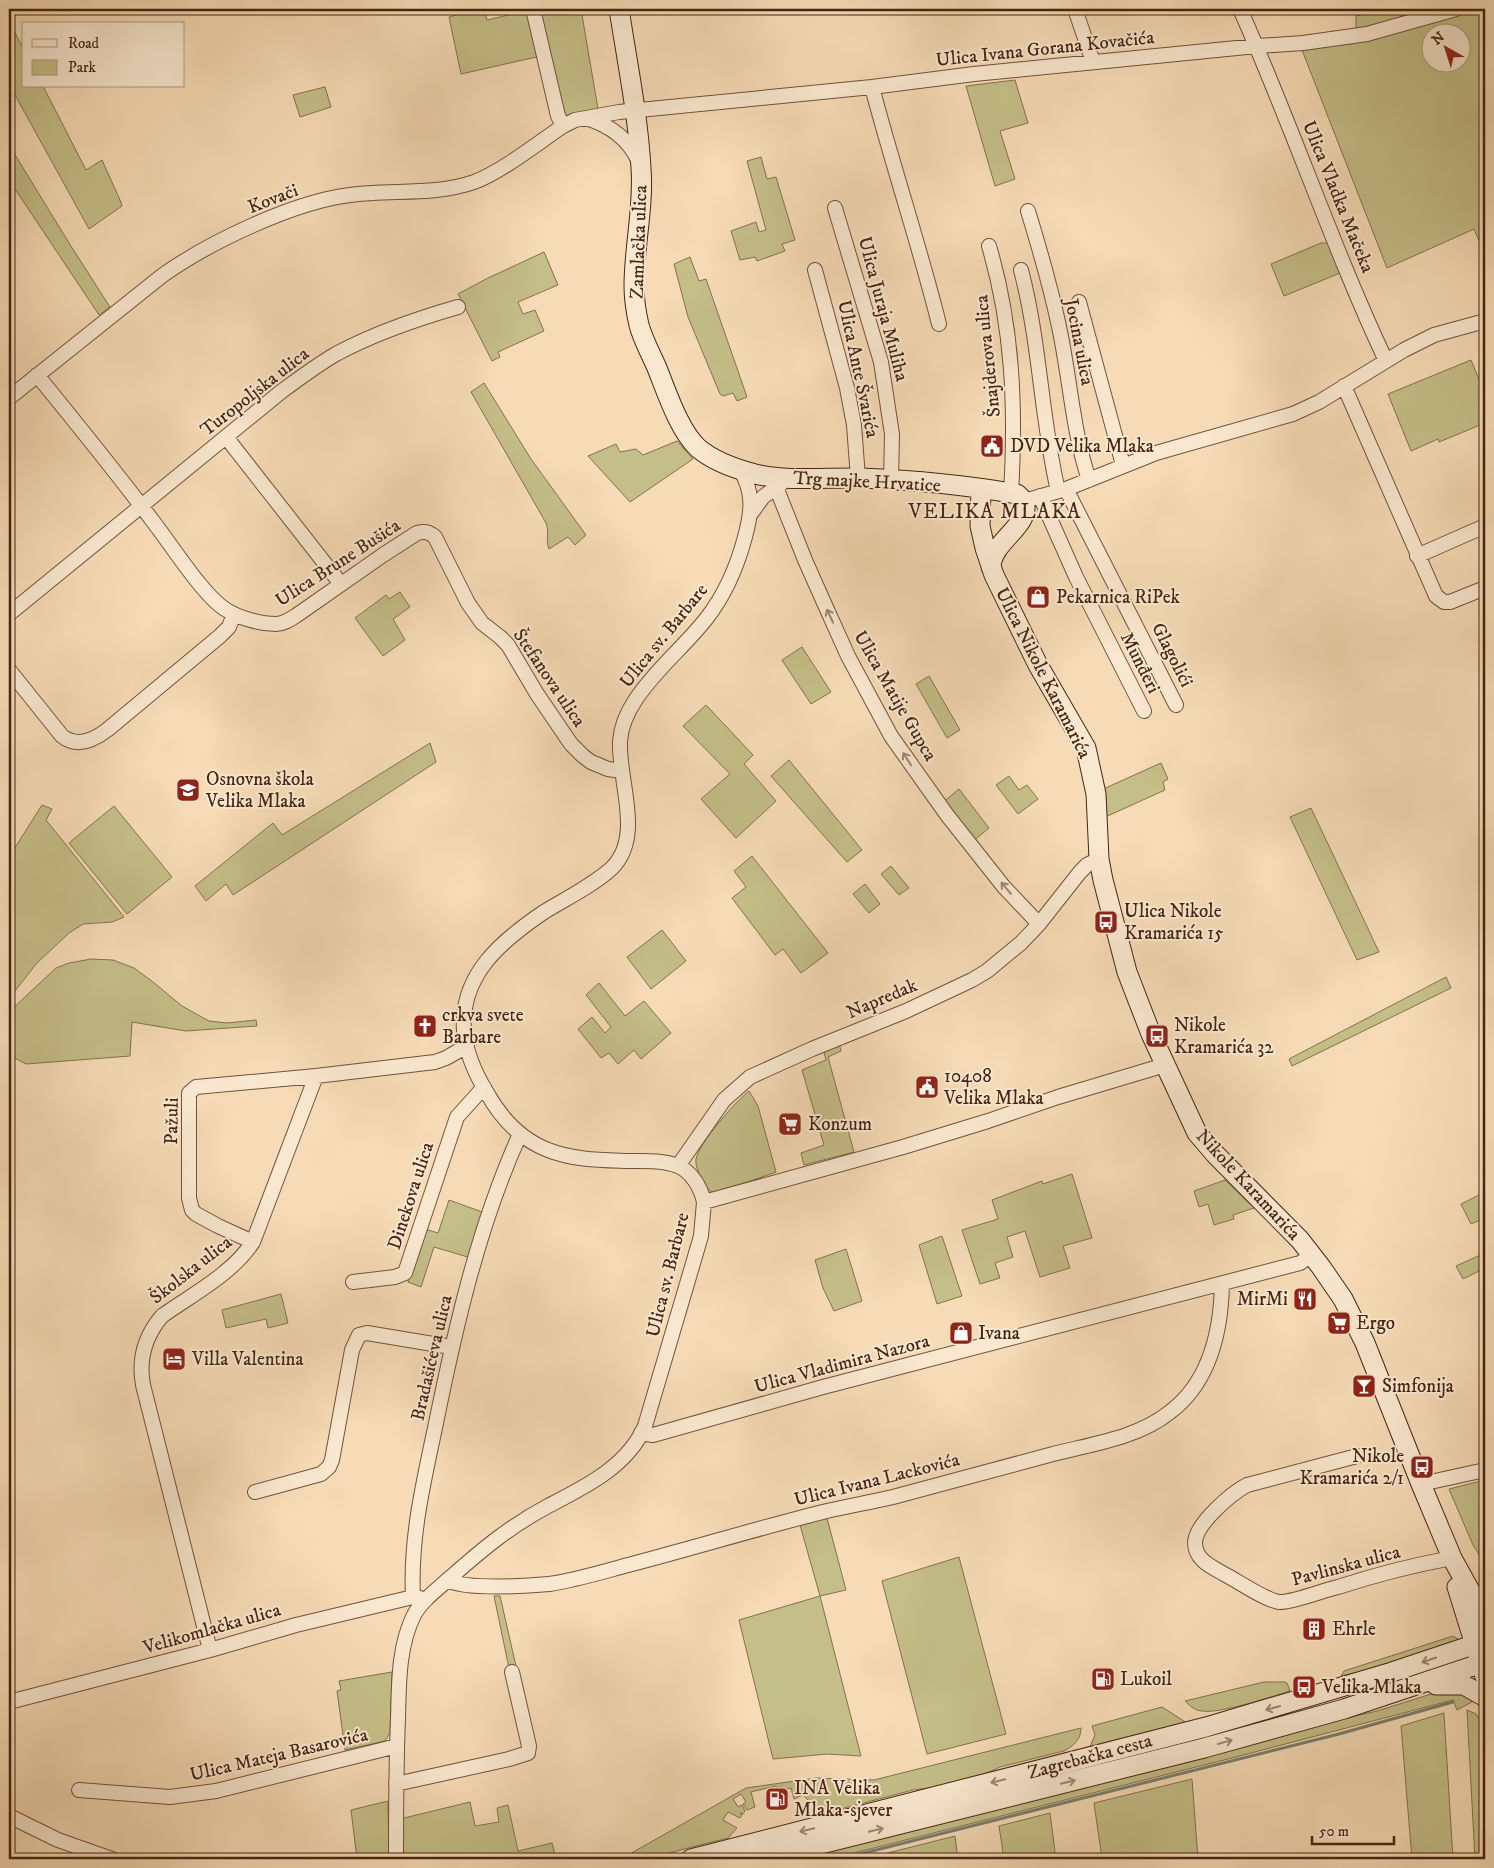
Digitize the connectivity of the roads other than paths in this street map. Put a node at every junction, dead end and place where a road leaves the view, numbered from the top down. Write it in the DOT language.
graph roads {
  1 [pos="533,9"];
  2 [pos="619,9"];
  3 [pos="1075,9"];
  4 [pos="1240,9"];
  5 [pos="1456,9"];
  6 [pos="1257,46"];
  7 [pos="1092,62"];
  8 [pos="872,88"];
  9 [pos="635,111"];
  10 [pos="585,118"];
  11 [pos="563,126"];
  12 [pos="641,167"];
  13 [pos="835,208"];
  14 [pos="1028,211"];
  15 [pos="988,246"];
  16 [pos="815,270"];
  17 [pos="1020,270"];
  18 [pos="1079,302"];
  19 [pos="458,307"];
  20 [pos="1485,322"];
  21 [pos="939,324"];
  22 [pos="1386,360"];
  23 [pos="37,374"];
  24 [pos="1344,386"];
  25 [pos="9,398"];
  26 [pos="226,438"];
  27 [pos="710,456"];
  28 [pos="1123,465"];
  29 [pos="740,470"];
  30 [pos="858,478"];
  31 [pos="891,480"];
  32 [pos="1089,480"];
  33 [pos="784,483"];
  34 [pos="981,489"];
  35 [pos="1062,490"];
  36 [pos="1025,497"];
  37 [pos="142,506"];
  38 [pos="750,516"];
  39 [pos="1485,526"];
  40 [pos="1417,556"];
  41 [pos="446,560"];
  42 [pos="992,567"];
  43 [pos="341,584"];
  44 [pos="1485,588"];
  45 [pos="9,614"];
  46 [pos="234,614"];
  47 [pos="9,670"];
  48 [pos="1176,705"];
  49 [pos="1144,712"];
  50 [pos="622,771"];
  51 [pos="1099,859"];
  52 [pos="1039,924"];
  53 [pos="467,1046"];
  54 [pos="1165,1065"];
  55 [pos="316,1076"];
  56 [pos="484,1087"];
  57 [pos="520,1134"];
  58 [pos="678,1166"];
  59 [pos="704,1202"];
  60 [pos="253,1242"];
  61 [pos="1312,1255"];
  62 [pos="352,1282"];
  63 [pos="1222,1284"];
  64 [pos="451,1347"];
  65 [pos="641,1433"];
  66 [pos="1357,1456"];
  67 [pos="1485,1470"];
  68 [pos="1421,1484"];
  69 [pos="255,1492"];
  70 [pos="1452,1558"];
  71 [pos="448,1580"];
  72 [pos="1468,1587"];
  73 [pos="419,1599"];
  74 [pos="1485,1604"];
  75 [pos="1485,1628"];
  76 [pos="1480,1642"];
  77 [pos="210,1650"];
  78 [pos="1484,1667"];
  79 [pos="512,1672"];
  80 [pos="1425,1683"];
  81 [pos="1485,1697"];
  82 [pos="9,1702"];
  83 [pos="397,1746"];
  84 [pos="396,1784"];
  85 [pos="79,1790"];
  86 [pos="9,1816"];
  87 [pos="112,1859"];
  88 [pos="396,1859"];
  89 [pos="691,1859"];
  90 [pos="761,1859"];
  1 -- 11 [label="street"];
  2 -- 9 [label="main road, Zamlačka ulica"];
  3 -- 7 [label="street"];
  4 -- 6 [label="street, Ulica Vladka Mačeka"];
  5 -- 6 [label="street, Ulica Ivana Gorana Kovačića"];
  6 -- 7 [label="street, Ulica Ivana Gorana Kovačića"];
  6 -- 22 [label="street, Ulica Vladka Mačeka"];
  7 -- 8 [label="street, Ulica Ivana Gorana Kovačića"];
  8 -- 9 [label="street, Ulica Ivana Gorana Kovačića"];
  8 -- 21 [label="street"];
  9 -- 10 [label="street, Kovači"];
  9 -- 12 [label="main road, Zamlačka ulica"];
  10 -- 11 [label="street, Kovači"];
  10 -- 12 [label="street"];
  11 -- 23 [label="street, Kovači"];
  12 -- 27 [label="main road, Zamlačka ulica"];
  13 -- 31 [label="street, Ulica Juraja Muliha"];
  14 -- 32 [label="street, Jocina ulica"];
  15 -- 36 [label="street, Šnajderova ulica"];
  16 -- 30 [label="street, Ulica Ante Švarića"];
  17 -- 35 [label="street, Glagolići"];
  18 -- 28 [label="street, Jocina ulica"];
  19 -- 26 [label="street, Turopoljska ulica"];
  20 -- 22 [label="street"];
  22 -- 24 [label="street"];
  23 -- 25 [label="street, Kovači"];
  23 -- 37 [label="street"];
  24 -- 28 [label="street"];
  24 -- 40 [label="street"];
  26 -- 37 [label="street, Turopoljska ulica"];
  26 -- 43 [label="street"];
  27 -- 29 [label="main road, Trg majke Hrvatice"];
  28 -- 32 [label="street"];
  29 -- 33 [label="main road, Trg majke Hrvatice"];
  29 -- 38 [label="street, Ulica sv. Barbare"];
  30 -- 31 [label="main road, Trg majke Hrvatice"];
  30 -- 33 [label="main road, Trg majke Hrvatice"];
  31 -- 34 [label="main road, Trg majke Hrvatice"];
  32 -- 35 [label="street"];
  33 -- 38 [label="street, Ulica sv. Barbare"];
  52 -- 33 [label="street, Ulica Matije Gupca, one-way"];
  34 -- 36 [label="main road, Trg majke Hrvatice"];
  34 -- 42 [label="main road, Ulica Nikole Karamarića"];
  35 -- 36 [label="street"];
  35 -- 48 [label="street, Glagolići"];
  36 -- 42 [label="main road"];
  36 -- 49 [label="street, Munđeri"];
  37 -- 45 [label="street, Turopoljska ulica"];
  37 -- 46 [label="street, Ulica Brune Bušića"];
  38 -- 50 [label="street, Ulica sv. Barbare"];
  39 -- 40 [label="street"];
  40 -- 44 [label="street"];
  41 -- 43 [label="street, Ulica Brune Bušića"];
  41 -- 50 [label="street, Štefanova ulica"];
  42 -- 51 [label="main road, Ulica Nikole Karamarića"];
  43 -- 46 [label="street, Ulica Brune Bušića"];
  46 -- 47 [label="street"];
  50 -- 53 [label="street, Ulica sv. Barbare"];
  51 -- 52 [label="street, Napredak"];
  51 -- 54 [label="main road, Nikole Karamarića"];
  52 -- 58 [label="street, Napredak"];
  53 -- 55 [label="street"];
  53 -- 56 [label="street, Ulica sv. Barbare"];
  54 -- 59 [label="street"];
  54 -- 61 [label="main road, Nikole Karamarića"];
  55 -- 60 [label="street, Školska ulica"];
  55 -- 60 [label="street, Pažuli"];
  56 -- 57 [label="street, Ulica sv. Barbare"];
  56 -- 62 [label="street, Dinekova ulica"];
  57 -- 58 [label="street, Ulica sv. Barbare"];
  57 -- 64 [label="street, Bradašićeva ulica"];
  58 -- 59 [label="street, Ulica sv. Barbare"];
  59 -- 65 [label="street, Ulica sv. Barbare"];
  60 -- 77 [label="street, Školska ulica"];
  61 -- 63 [label="street, Ulica Vladimira Nazora"];
  61 -- 68 [label="main road, Nikole Karamarića"];
  63 -- 65 [label="street, Ulica Vladimira Nazora"];
  63 -- 71 [label="street, Ulica Ivana Lackovića"];
  64 -- 69 [label="street"];
  64 -- 73 [label="street, Bradašićeva ulica"];
  65 -- 71 [label="street, Ulica sv. Barbare"];
  66 -- 70 [label="street, Pavlinska ulica"];
  67 -- 68 [label="street"];
  68 -- 70 [label="main road, Nikole Karamarića"];
  70 -- 72 [label="main road"];
  70 -- 76 [label="main road"];
  71 -- 73 [label="street, Ulica sv. Barbare"];
  72 -- 74 [label="main road"];
  72 -- 75 [label="main road"];
  73 -- 77 [label="street, Velikomlačka ulica"];
  73 -- 83 [label="street, Ulica sv. Barbare"];
  76 -- 78 [label="main road"];
  76 -- 89 [label="main road, Zagrebačka cesta, one-way"];
  77 -- 82 [label="street, Velikomlačka ulica"];
  78 -- 80 [label="main road, Zagrebačka cesta"];
  79 -- 84 [label="street"];
  80 -- 81 [label="main road"];
  90 -- 80 [label="main road, Zagrebačka cesta, one-way"];
  83 -- 84 [label="street, Ulica sv. Barbare"];
  83 -- 85 [label="street, Ulica Mateja Basarovića"];
  84 -- 88 [label="street, Ulica sv. Barbare"];
  86 -- 87 [label="street"];
}
